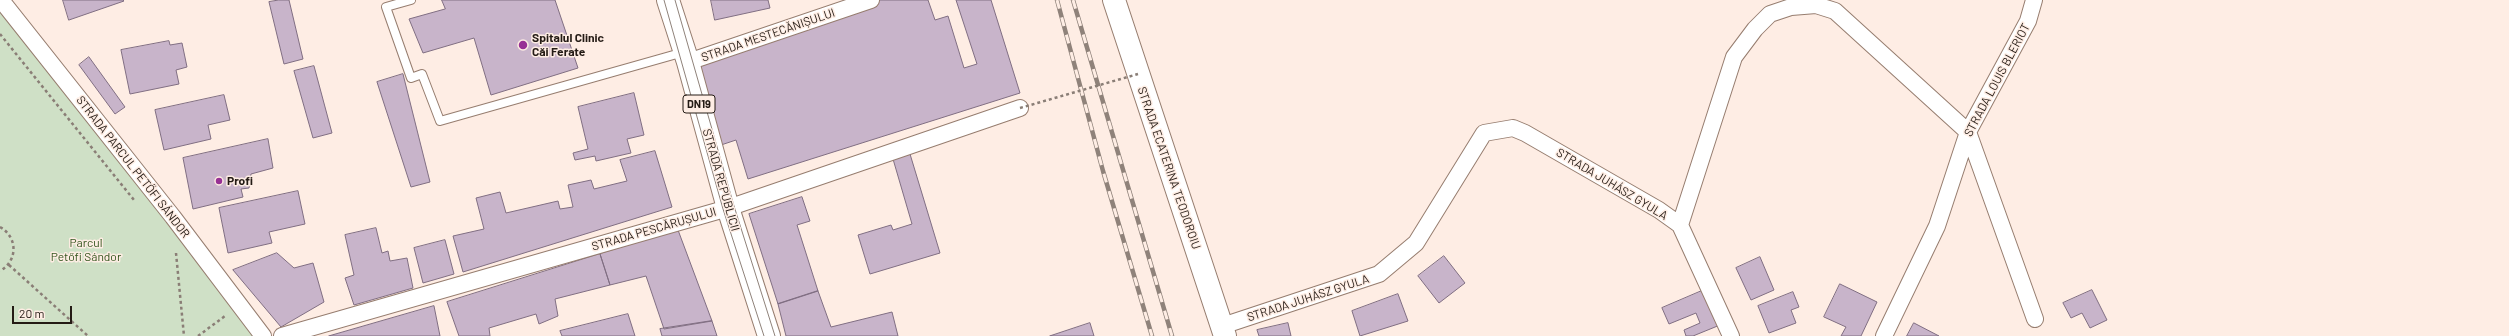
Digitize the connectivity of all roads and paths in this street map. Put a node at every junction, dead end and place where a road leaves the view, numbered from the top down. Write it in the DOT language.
graph roads {
  1 [pos="1,0"];
  2 [pos="411,0"];
  3 [pos="668,0"];
  4 [pos="871,0"];
  5 [pos="1114,0"];
  6 [pos="2034,0"];
  7 [pos="0,34"];
  8 [pos="686,57"];
  9 [pos="1138,74"];
  10 [pos="1020,108"];
  11 [pos="1968,132"];
  12 [pos="137,204"];
  13 [pos="728,208"];
  14 [pos="173,217"];
  15 [pos="1680,225"];
  16 [pos="0,226"];
  17 [pos="172,247"];
  18 [pos="176,253"];
  19 [pos="181,259"];
  20 [pos="9,265"];
  21 [pos="0,271"];
  22 [pos="240,305"];
  23 [pos="220,311"];
  24 [pos="224,317"];
  25 [pos="2035,319"];
  26 [pos="229,323"];
  27 [pos="1223,331"];
  28 [pos="88,336"];
  29 [pos="184,336"];
  30 [pos="198,336"];
  31 [pos="263,336"];
  32 [pos="282,336"];
  33 [pos="769,336"];
  34 [pos="1732,336"];
  35 [pos="1884,336"];
  1 -- 14 [label="street, STRADA PARCUL PETŐFI SÁNDOR"];
  2 -- 8 [label="lane"];
  3 -- 8 [label="main road, STRADA REPUBLICII / DN19"];
  4 -- 8 [label="street, STRADA MESTECĂNIȘULUI"];
  5 -- 9 [label="main road, STRADA ECATERINA TEODOROIU"];
  6 -- 11 [label="street, STRADA LOUIS BLERIOT"];
  7 -- 12 [label="path"];
  8 -- 13 [label="main road, STRADA REPUBLICII / DN19"];
  9 -- 10 [label="path, bridge"];
  9 -- 27 [label="main road, STRADA ECATERINA TEODOROIU"];
  10 -- 13 [label="street, STRADA PESCĂRUȘULUI"];
  11 -- 15 [label="street, STRADA JUHÁSZ GYULA"];
  11 -- 25 [label="street"];
  11 -- 35 [label="street, STRADA LOUIS BLERIOT"];
  13 -- 32 [label="street, STRADA PESCĂRUȘULUI"];
  13 -- 33 [label="main road, STRADA REPUBLICII / DN19"];
  14 -- 18 [label="path"];
  14 -- 22 [label="street, STRADA PARCUL PETŐFI SÁNDOR"];
  15 -- 27 [label="street, STRADA JUHÁSZ GYULA"];
  15 -- 34 [label="street"];
  16 -- 20 [label="path"];
  17 -- 18 [label="path"];
  18 -- 19 [label="path"];
  18 -- 29 [label="path"];
  20 -- 21 [label="path"];
  20 -- 28 [label="path"];
  22 -- 24 [label="path"];
  22 -- 31 [label="street, STRADA PARCUL PETŐFI SÁNDOR"];
  23 -- 24 [label="path"];
  24 -- 26 [label="path"];
  24 -- 30 [label="path"];
}
